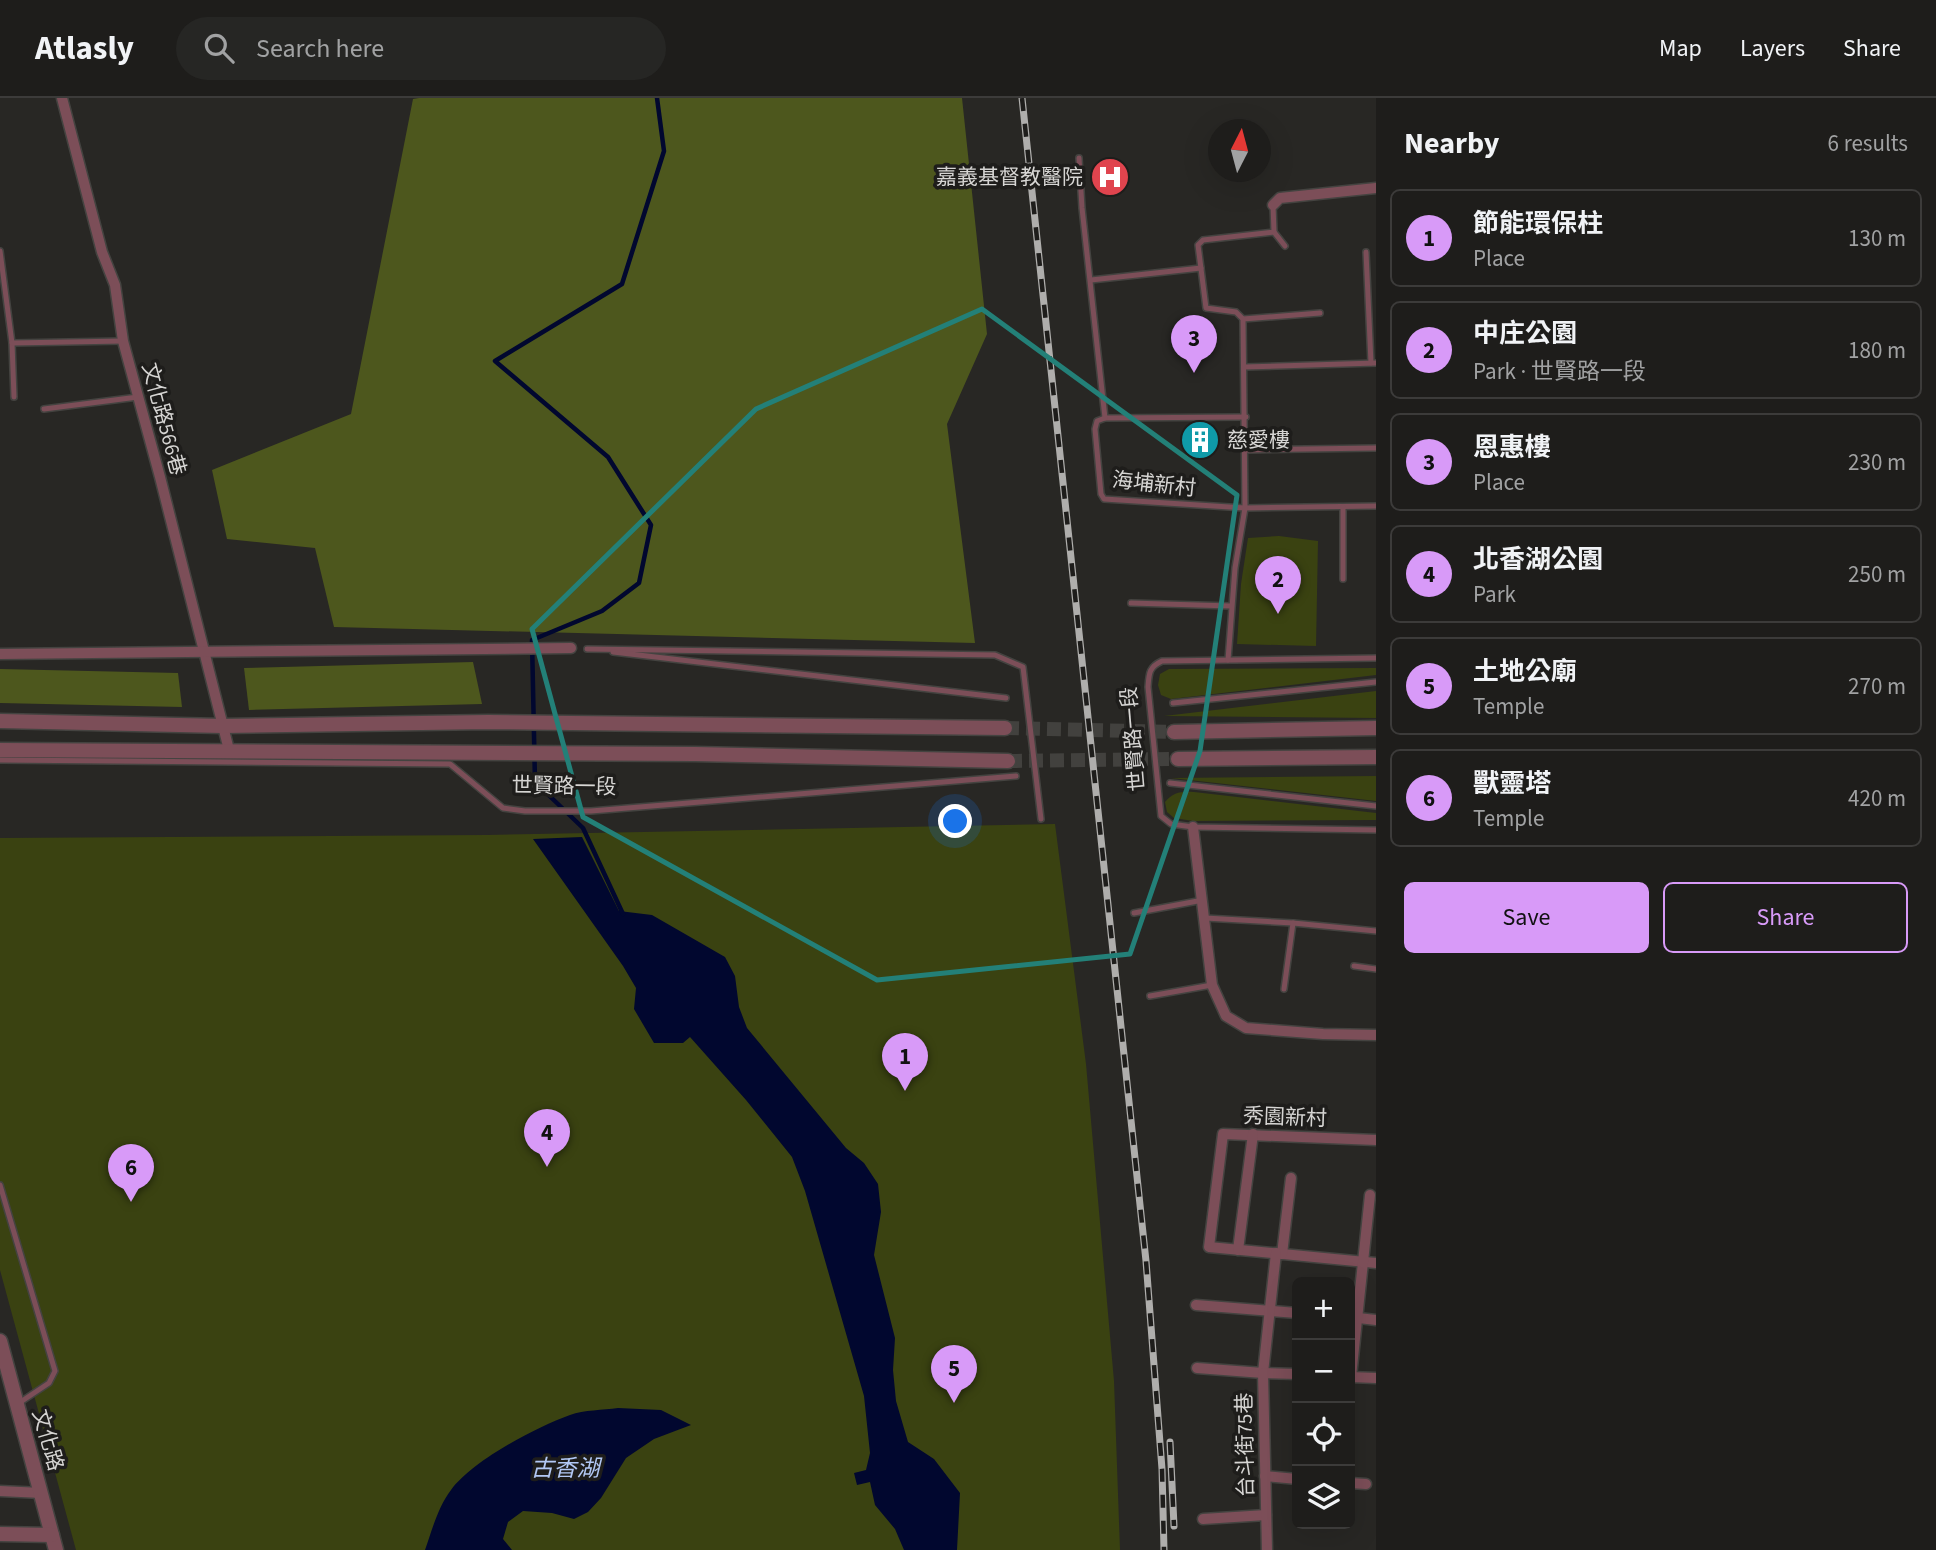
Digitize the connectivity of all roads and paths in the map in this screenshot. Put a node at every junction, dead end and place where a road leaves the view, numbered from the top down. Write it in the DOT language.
graph roads {
  1 [pos="62,98"];
  2 [pos="1079,158"];
  3 [pos="1376,188"];
  4 [pos="1273,205"];
  5 [pos="1275,232"];
  6 [pos="1285,246"];
  7 [pos="0,251"];
  8 [pos="1366,253"];
  9 [pos="1200,268"];
  10 [pos="1091,280"];
  11 [pos="1320,313"];
  12 [pos="1243,319"];
  13 [pos="123,341"];
  14 [pos="12,343"];
  15 [pos="1373,363"];
  16 [pos="1244,367"];
  17 [pos="15,397"];
  18 [pos="138,397"];
  19 [pos="44,409"];
  20 [pos="1246,417"];
  21 [pos="1105,418"];
  22 [pos="1376,448"];
  23 [pos="1245,450"];
  24 [pos="1376,506"];
  25 [pos="1343,507"];
  26 [pos="1245,508"];
  27 [pos="1343,579"];
  28 [pos="1131,603"];
  29 [pos="1231,606"];
  30 [pos="571,648"];
  31 [pos="587,649"];
  32 [pos="204,653"];
  33 [pos="0,654"];
  34 [pos="1376,659"];
  35 [pos="1228,660"];
  36 [pos="1376,682"];
  37 [pos="1006,698"];
  38 [pos="1173,703"];
  39 [pos="0,721"];
  40 [pos="223,726"];
  41 [pos="1005,729"];
  42 [pos="1376,729"];
  43 [pos="1174,733"];
  44 [pos="0,750"];
  45 [pos="229,750"];
  46 [pos="1376,757"];
  47 [pos="1178,759"];
  48 [pos="0,760"];
  49 [pos="1008,761"];
  50 [pos="1016,776"];
  51 [pos="1170,783"];
  52 [pos="1376,806"];
  53 [pos="1041,819"];
  54 [pos="1193,827"];
  55 [pos="1376,830"];
  56 [pos="1203,900"];
  57 [pos="1134,913"];
  58 [pos="1205,918"];
  59 [pos="1293,923"];
  60 [pos="1376,931"];
  61 [pos="1354,967"];
  62 [pos="1376,970"];
  63 [pos="1212,985"];
  64 [pos="1284,989"];
  65 [pos="1150,996"];
  66 [pos="1376,1035"];
  67 [pos="1253,1134"];
  68 [pos="1376,1140"];
  69 [pos="1291,1178"];
  70 [pos="0,1185"];
  71 [pos="1370,1195"];
  72 [pos="1238,1250"];
  73 [pos="1279,1254"];
  74 [pos="1363,1262"];
  75 [pos="1376,1263"];
  76 [pos="1196,1305"];
  77 [pos="1270,1311"];
  78 [pos="1355,1312"];
  79 [pos="1292,1313"];
  80 [pos="1355,1318"];
  81 [pos="1376,1320"];
  82 [pos="0,1341"];
  83 [pos="1197,1368"];
  84 [pos="1263,1373"];
  85 [pos="1292,1374"];
  86 [pos="1355,1377"];
  87 [pos="1376,1378"];
  88 [pos="16,1405"];
  89 [pos="1265,1476"];
  90 [pos="1292,1479"];
  91 [pos="1355,1483"];
  92 [pos="1366,1484"];
  93 [pos="0,1491"];
  94 [pos="42,1493"];
  95 [pos="1266,1516"];
  96 [pos="1203,1519"];
  97 [pos="0,1534"];
  98 [pos="52,1535"];
  99 [pos="56,1550"];
  100 [pos="1267,1550"];
  1 -- 13 [label="street, 文化路566巷"];
  2 -- 10 [label="lane"];
  3 -- 4 [label="street"];
  4 -- 5 [label="lane"];
  5 -- 6 [label="lane"];
  5 -- 9 [label="lane"];
  7 -- 14 [label="lane"];
  8 -- 15 [label="lane"];
  9 -- 10 [label="lane"];
  9 -- 12 [label="lane"];
  10 -- 21 [label="lane"];
  11 -- 12 [label="lane"];
  12 -- 16 [label="lane"];
  13 -- 14 [label="lane"];
  13 -- 18 [label="street, 文化路566巷"];
  14 -- 17 [label="lane"];
  15 -- 16 [label="lane"];
  16 -- 20 [label="lane"];
  18 -- 19 [label="lane"];
  18 -- 32 [label="street, 文化路566巷"];
  20 -- 21 [label="lane"];
  20 -- 23 [label="lane"];
  21 -- 26 [label="lane, 海埔新村"];
  22 -- 23 [label="lane"];
  23 -- 26 [label="lane"];
  24 -- 25 [label="lane, 海埔新村"];
  25 -- 26 [label="lane, 海埔新村"];
  25 -- 27 [label="lane"];
  26 -- 29 [label="lane"];
  28 -- 29 [label="lane"];
  29 -- 35 [label="lane"];
  30 -- 31 [label="lane"];
  30 -- 32 [label="street"];
  31 -- 37 [label="lane"];
  31 -- 53 [label="lane"];
  32 -- 33 [label="street"];
  32 -- 40 [label="street, 文化路566巷"];
  34 -- 35 [label="lane, 世賢路一段"];
  35 -- 54 [label="lane, 世賢路一段"];
  36 -- 38 [label="lane, 世賢路一段"];
  39 -- 40 [label="street"];
  40 -- 41 [label="street"];
  40 -- 45 [label="street, 文化路566巷"];
  42 -- 43 [label="street, 世賢路一段"];
  44 -- 45 [label="street, 世賢路一段"];
  45 -- 49 [label="street, 世賢路一段"];
  46 -- 47 [label="street, 世賢路一段"];
  48 -- 50 [label="lane, 世賢路一段"];
  51 -- 52 [label="lane, 世賢路一段"];
  54 -- 55 [label="lane, 世賢路一段"];
  54 -- 56 [label="street"];
  56 -- 57 [label="lane"];
  56 -- 58 [label="street"];
  58 -- 59 [label="lane"];
  58 -- 63 [label="street"];
  59 -- 60 [label="lane"];
  59 -- 64 [label="lane"];
  61 -- 62 [label="lane"];
  63 -- 65 [label="lane"];
  63 -- 66 [label="street"];
  67 -- 68 [label="street, 秀園新村"];
  67 -- 72 [label="street"];
  67 -- 72 [label="street, 秀園新村"];
  69 -- 73 [label="street"];
  70 -- 88 [label="lane"];
  71 -- 74 [label="street"];
  72 -- 73 [label="street"];
  73 -- 74 [label="street"];
  73 -- 77 [label="street"];
  74 -- 75 [label="street"];
  74 -- 78 [label="street"];
  76 -- 77 [label="street"];
  77 -- 79 [label="street"];
  77 -- 84 [label="street"];
  80 -- 81 [label="street"];
  82 -- 88 [label="street, 文化路"];
  83 -- 84 [label="street"];
  84 -- 85 [label="street, 台斗街75巷"];
  84 -- 89 [label="street, 台斗街75巷"];
  86 -- 87 [label="street"];
  88 -- 94 [label="street, 文化路"];
  89 -- 90 [label="street"];
  89 -- 95 [label="street, 台斗街75巷"];
  91 -- 92 [label="street"];
  93 -- 94 [label="street"];
  94 -- 98 [label="street, 文化路"];
  95 -- 96 [label="street"];
  95 -- 100 [label="street, 台斗街75巷"];
  97 -- 98 [label="street"];
  98 -- 99 [label="street, 文化路"];
}
